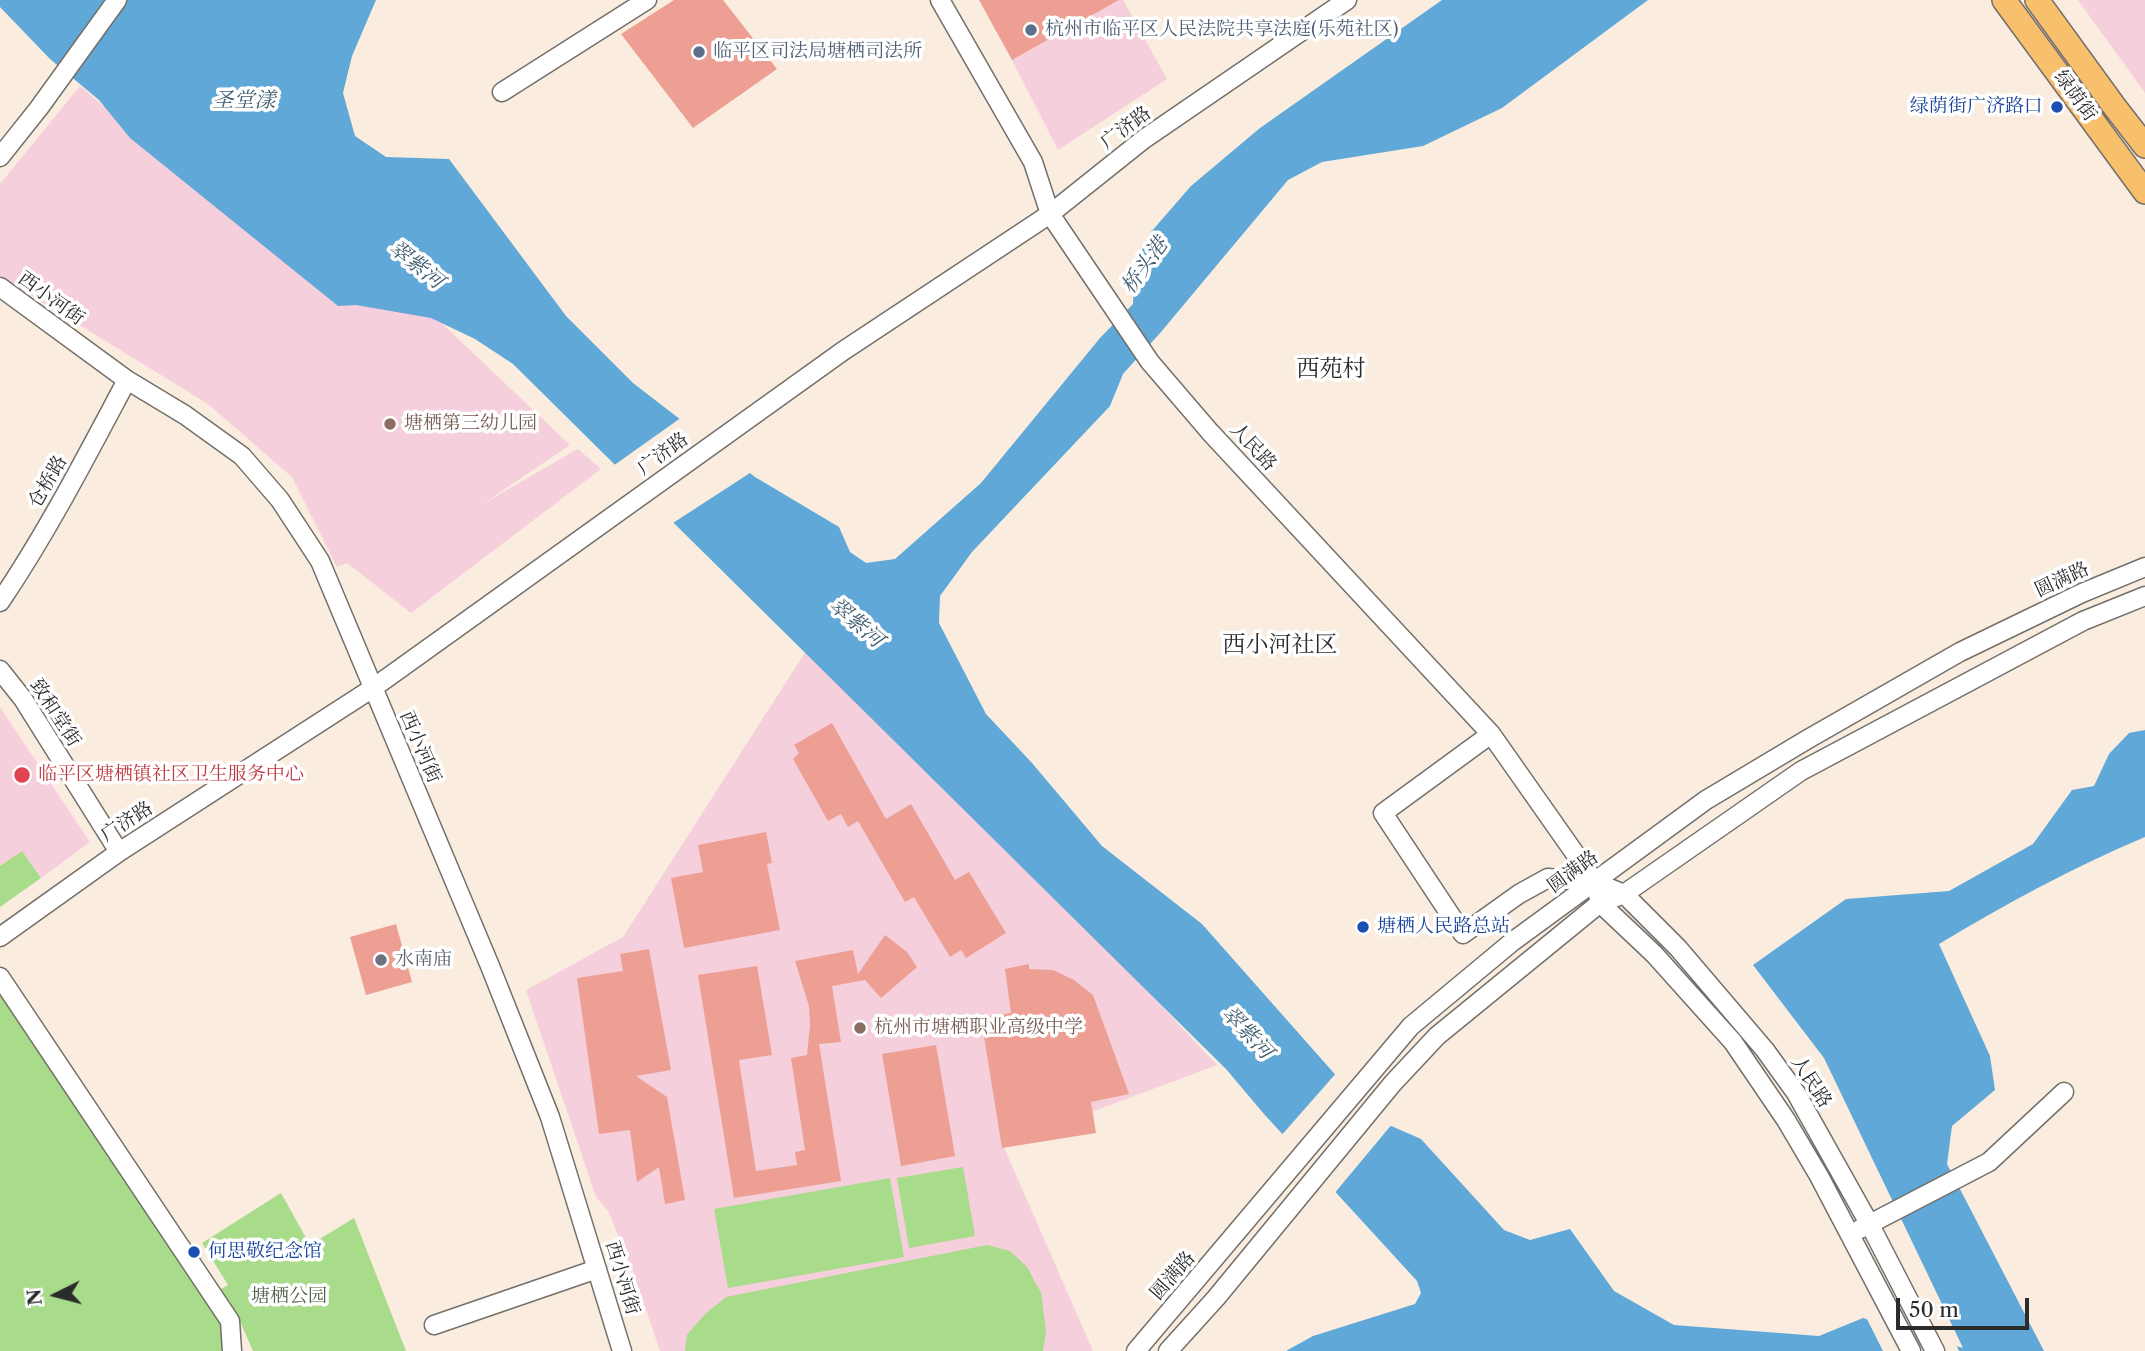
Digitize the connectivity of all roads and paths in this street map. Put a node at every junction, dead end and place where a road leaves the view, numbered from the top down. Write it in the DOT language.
graph roads {
  1 [pos="117,0"];
  2 [pos="647,0"];
  3 [pos="940,0"];
  4 [pos="1347,0"];
  5 [pos="2004,0"];
  6 [pos="2037,0"];
  7 [pos="502,92"];
  8 [pos="2145,146"];
  9 [pos="0,157"];
  10 [pos="2145,192"];
  11 [pos="1050,214"];
  12 [pos="0,287"];
  13 [pos="127,380"];
  14 [pos="2145,567"];
  15 [pos="2145,596"];
  16 [pos="0,602"];
  17 [pos="0,670"];
  18 [pos="373,688"];
  19 [pos="1491,734"];
  20 [pos="119,852"];
  21 [pos="1595,882"];
  22 [pos="1624,894"];
  23 [pos="1600,903"];
  24 [pos="0,937"];
  25 [pos="0,977"];
  26 [pos="2064,1092"];
  27 [pos="1870,1225"];
  28 [pos="1850,1234"];
  29 [pos="597,1269"];
  30 [pos="434,1325"];
  31 [pos="232,1351"];
  32 [pos="622,1351"];
  33 [pos="1136,1351"];
  34 [pos="1168,1351"];
  35 [pos="1911,1351"];
  36 [pos="1935,1351"];
  1 -- 9 [label="street"];
  2 -- 7 [label="street"];
  3 -- 11 [label="street, 人民路"];
  4 -- 11 [label="street, 广济路"];
  5 -- 10 [label="main road, 绿荫街"];
  6 -- 8 [label="main road, 绿荫街"];
  11 -- 18 [label="street, 广济路"];
  11 -- 19 [label="street, 人民路"];
  12 -- 13 [label="street, 西小河街"];
  13 -- 16 [label="street, 仓桥路"];
  13 -- 18 [label="street, 西小河街"];
  14 -- 21 [label="street, 圆满路"];
  15 -- 22 [label="street"];
  17 -- 20 [label="street, 致和堂街"];
  18 -- 20 [label="street, 广济路"];
  18 -- 29 [label="street, 西小河街"];
  19 -- 21 [label="street, 人民路"];
  19 -- 21 [label="street"];
  20 -- 24 [label="street, 广济路"];
  21 -- 22 [label="street, 人民路"];
  21 -- 23 [label="street, 人民路"];
  21 -- 33 [label="street, 圆满路"];
  22 -- 23 [label="street"];
  22 -- 27 [label="street, 人民路"];
  23 -- 28 [label="street"];
  23 -- 34 [label="street"];
  25 -- 31 [label="street"];
  26 -- 27 [label="street"];
  27 -- 28 [label="street"];
  27 -- 36 [label="street, 人民路"];
  28 -- 35 [label="street"];
  29 -- 30 [label="street"];
  29 -- 32 [label="street, 西小河街"];
}
